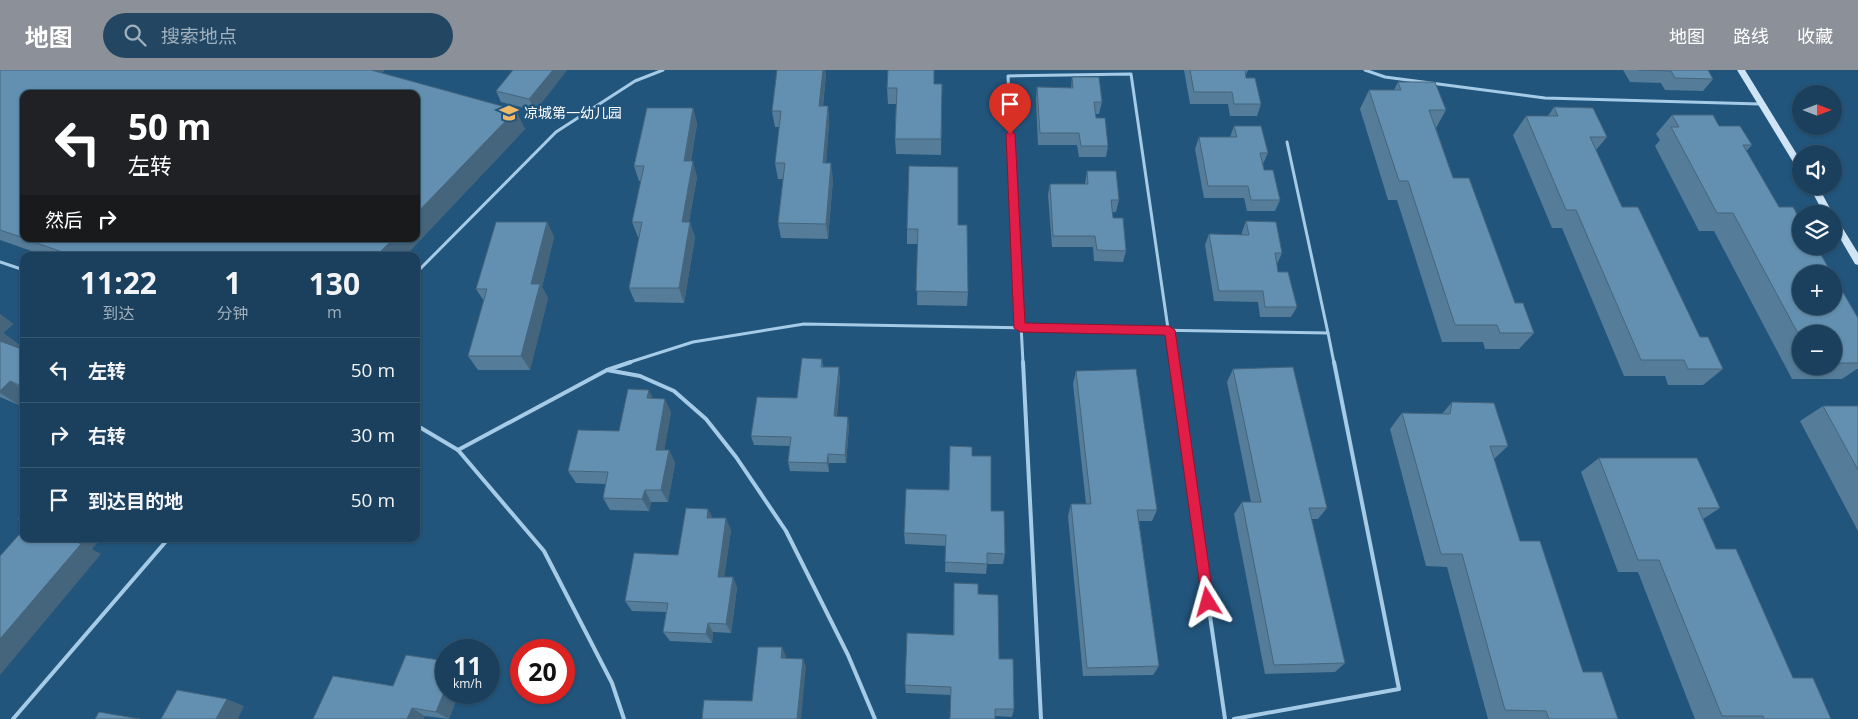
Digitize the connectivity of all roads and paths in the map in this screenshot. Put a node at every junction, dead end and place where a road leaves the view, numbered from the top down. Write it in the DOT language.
graph roads {
  1 [pos="663,70"];
  2 [pos="1365,70"];
  3 [pos="1741,70"];
  4 [pos="1762,104"];
  5 [pos="1287,142"];
  6 [pos="1792,153"];
  7 [pos="1842,234"];
  8 [pos="1858,261"];
  9 [pos="0,262"];
  10 [pos="20,269"];
  11 [pos="420,269"];
  12 [pos="1020,328"];
  13 [pos="1169,330"];
  14 [pos="1328,333"];
  15 [pos="607,370"];
  16 [pos="420,427"];
  17 [pos="458,450"];
  18 [pos="165,542"];
  19 [pos="13,719"];
  20 [pos="624,719"];
  21 [pos="875,719"];
  22 [pos="1041,719"];
  23 [pos="1224,719"];
  24 [pos="1234,719"];
  1 -- 11 [label="lane"];
  2 -- 4 [label="lane"];
  3 -- 4 [label="street"];
  4 -- 6 [label="street"];
  5 -- 14 [label="lane"];
  7 -- 8 [label="street"];
  9 -- 10 [label="lane"];
  12 -- 13 [label="lane"];
  12 -- 13 [label="lane"];
  12 -- 15 [label="lane"];
  12 -- 22 [label="lane"];
  13 -- 14 [label="lane"];
  13 -- 23 [label="lane"];
  14 -- 24 [label="lane"];
  15 -- 17 [label="lane"];
  15 -- 21 [label="lane"];
  16 -- 17 [label="lane"];
  17 -- 20 [label="lane"];
  18 -- 19 [label="lane"];
}
